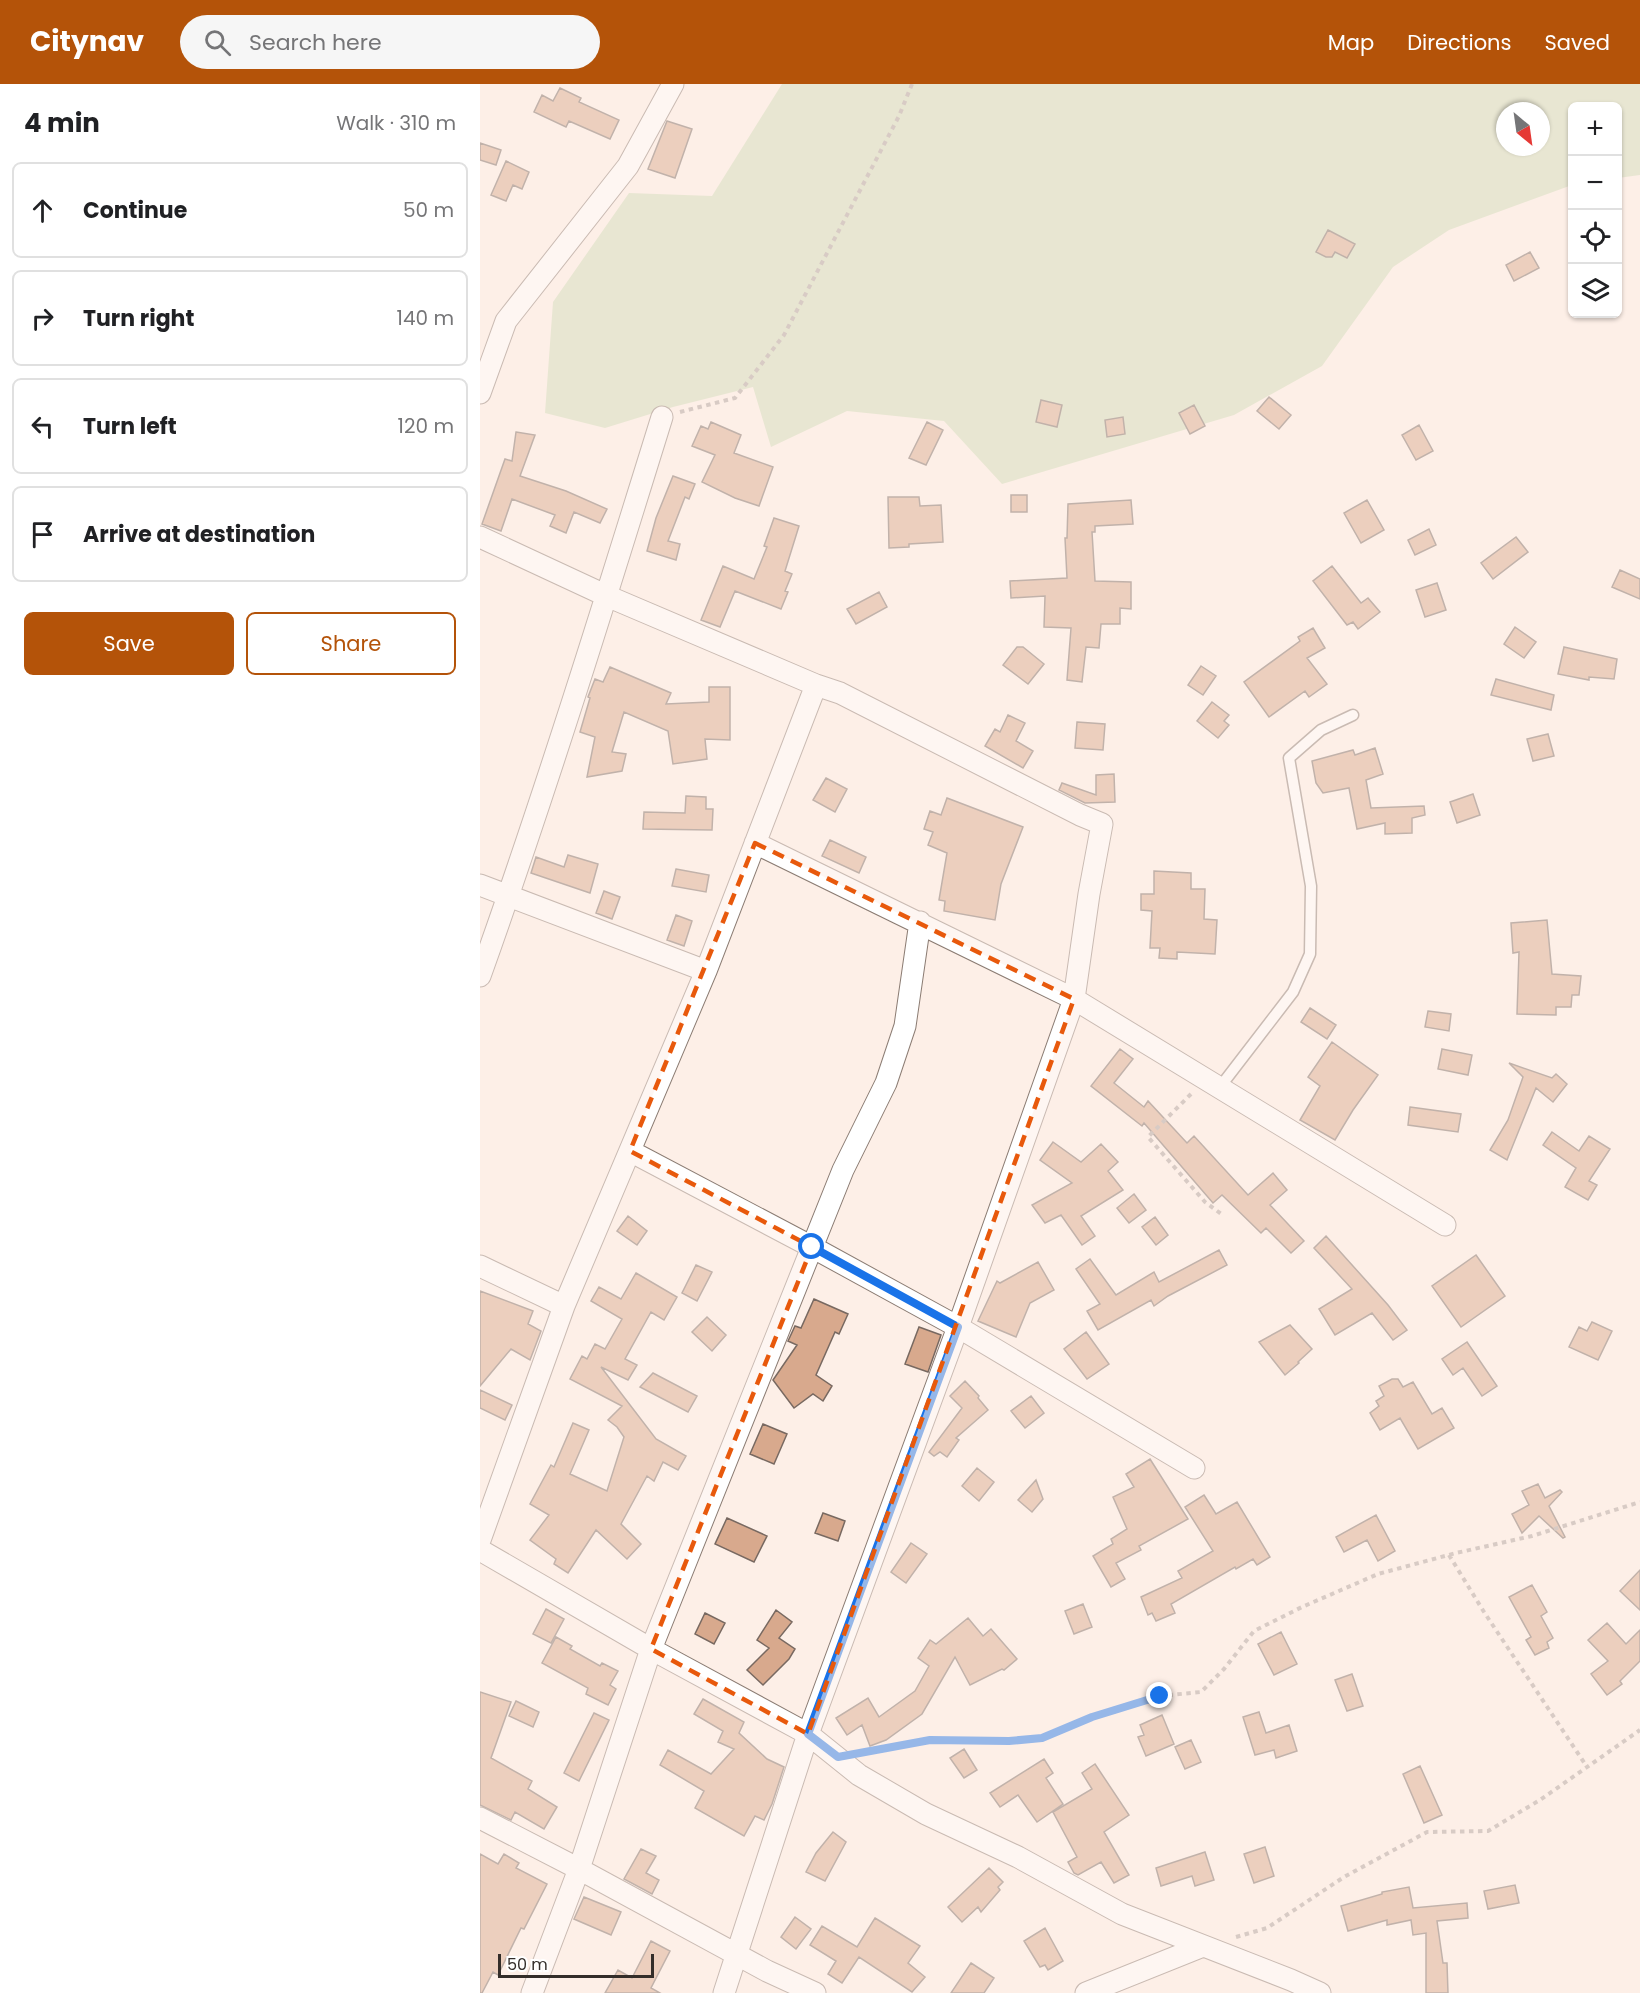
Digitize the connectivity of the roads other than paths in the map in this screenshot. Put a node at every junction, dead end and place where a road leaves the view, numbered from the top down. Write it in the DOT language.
graph roads {
  1 [pos="673,84"];
  2 [pos="480,393"];
  3 [pos="662,417"];
  4 [pos="480,537"];
  5 [pos="607,596"];
  6 [pos="816,685"];
  7 [pos="1353,715"];
  8 [pos="755,843"];
  9 [pos="480,885"];
  10 [pos="508,896"];
  11 [pos="920,922"];
  12 [pos="706,970"];
  13 [pos="480,976"];
  14 [pos="1074,999"];
  15 [pos="1214,1084"];
  16 [pos="630,1151"];
  17 [pos="1445,1225"];
  18 [pos="812,1247"];
  19 [pos="480,1266"];
  20 [pos="564,1306"];
  21 [pos="958,1327"];
  22 [pos="1194,1468"];
  23 [pos="480,1540"];
  24 [pos="480,1550"];
  25 [pos="651,1649"];
  26 [pos="808,1734"];
  27 [pos="480,1818"];
  28 [pos="579,1869"];
  29 [pos="1203,1946"];
  30 [pos="737,1954"];
  31 [pos="532,1993"];
  32 [pos="724,1993"];
  33 [pos="815,1993"];
  34 [pos="1086,1993"];
  35 [pos="1320,1993"];
  1 -- 2 [label="street"];
  3 -- 5 [label="street"];
  4 -- 5 [label="street"];
  5 -- 6 [label="street"];
  5 -- 10 [label="street"];
  6 -- 8 [label="street"];
  6 -- 14 [label="street"];
  7 -- 15 [label="lane"];
  8 -- 11 [label="street"];
  8 -- 12 [label="street"];
  9 -- 10 [label="street"];
  10 -- 12 [label="street"];
  10 -- 13 [label="street"];
  11 -- 14 [label="street"];
  11 -- 18 [label="street"];
  12 -- 16 [label="street"];
  14 -- 15 [label="street"];
  14 -- 21 [label="street"];
  15 -- 17 [label="street"];
  16 -- 18 [label="street"];
  16 -- 20 [label="street"];
  18 -- 21 [label="street"];
  18 -- 25 [label="street"];
  19 -- 20 [label="street"];
  20 -- 23 [label="street"];
  21 -- 22 [label="street"];
  21 -- 26 [label="street"];
  24 -- 25 [label="street"];
  25 -- 26 [label="street"];
  25 -- 28 [label="street"];
  26 -- 29 [label="street"];
  26 -- 30 [label="street"];
  27 -- 28 [label="street"];
  28 -- 30 [label="street"];
  28 -- 31 [label="street"];
  29 -- 34 [label="street"];
  29 -- 35 [label="street"];
  30 -- 32 [label="street"];
  30 -- 33 [label="street"];
}
